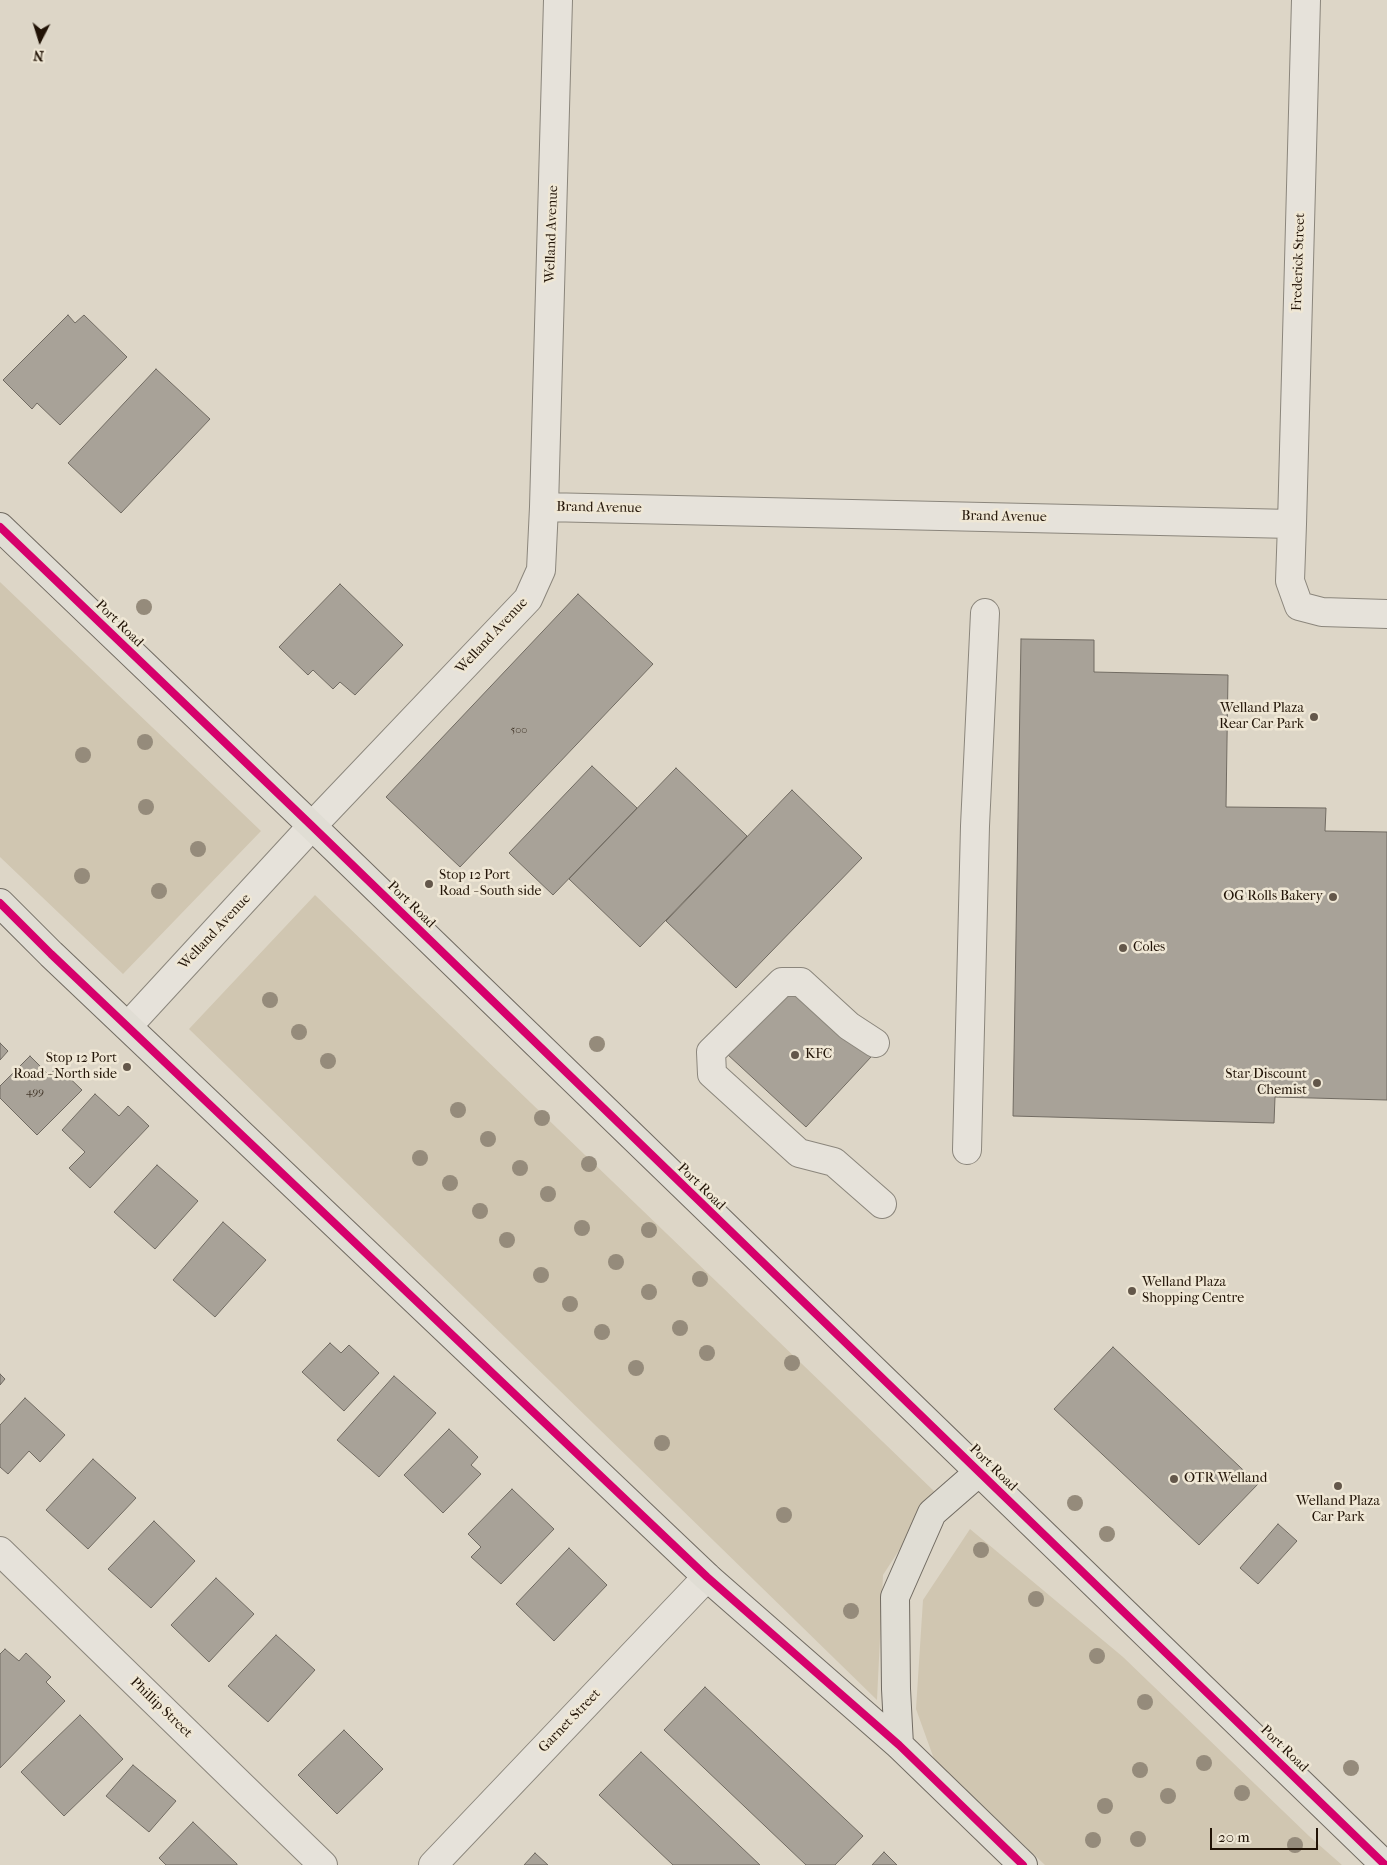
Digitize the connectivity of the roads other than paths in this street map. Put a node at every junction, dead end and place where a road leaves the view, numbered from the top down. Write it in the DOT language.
graph roads {
  1 [pos="558,0"];
  2 [pos="1306,0"];
  3 [pos="544,507"];
  4 [pos="1292,524"];
  5 [pos="0,527"];
  6 [pos="985,613"];
  7 [pos="1387,614"];
  8 [pos="312,826"];
  9 [pos="0,903"];
  10 [pos="128,1026"];
  11 [pos="875,1042"];
  12 [pos="967,1150"];
  13 [pos="882,1204"];
  14 [pos="979,1472"];
  15 [pos="0,1551"];
  16 [pos="707,1577"];
  17 [pos="899,1745"];
  18 [pos="323,1865"];
  19 [pos="433,1865"];
  20 [pos="1023,1865"];
  21 [pos="1385,1865"];
  1 -- 3 [label="street, Welland Avenue"];
  2 -- 4 [label="street, Frederick Street"];
  3 -- 4 [label="street, Brand Avenue"];
  3 -- 8 [label="street, Welland Avenue"];
  4 -- 7 [label="street"];
  5 -- 8 [label="highway, Port Road"];
  6 -- 12 [label="street"];
  8 -- 10 [label="street, Welland Avenue"];
  8 -- 14 [label="highway, Port Road"];
  9 -- 10 [label="highway"];
  10 -- 16 [label="highway"];
  11 -- 13 [label="street"];
  14 -- 17 [label="highway"];
  14 -- 21 [label="highway, Port Road"];
  15 -- 18 [label="street, Phillip Street"];
  16 -- 17 [label="highway"];
  16 -- 19 [label="street, Garnet Street"];
  17 -- 20 [label="highway"];
}
